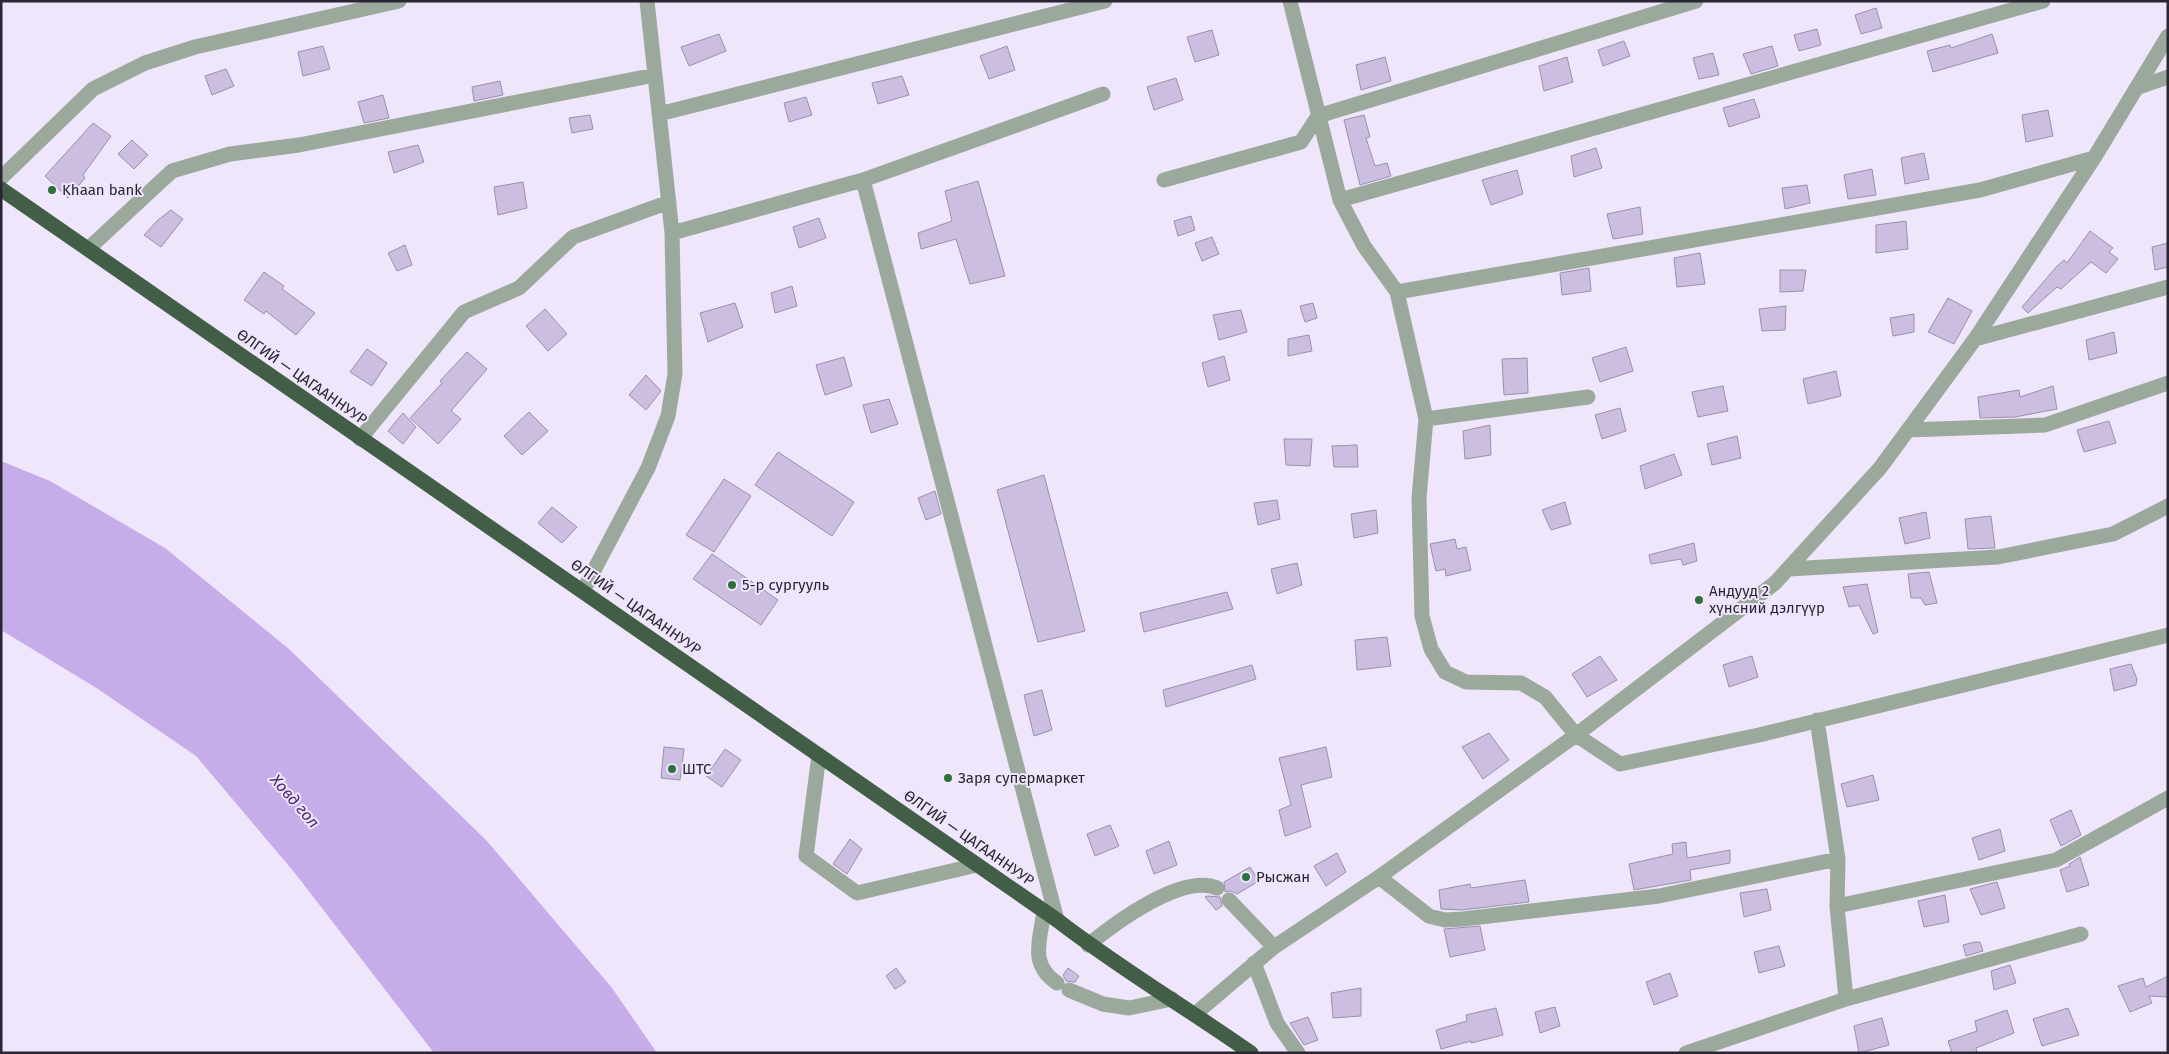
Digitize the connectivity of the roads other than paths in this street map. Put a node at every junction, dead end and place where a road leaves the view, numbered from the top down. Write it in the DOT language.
graph roads {
  1 [pos="399,1"];
  2 [pos="647,1"];
  3 [pos="1105,1"];
  4 [pos="1290,1"];
  5 [pos="1696,1"];
  6 [pos="2043,1"];
  7 [pos="2168,36"];
  8 [pos="655,76"];
  9 [pos="2168,77"];
  10 [pos="2136,88"];
  11 [pos="1103,94"];
  12 [pos="659,114"];
  13 [pos="1318,116"];
  14 [pos="2094,158"];
  15 [pos="1,178"];
  16 [pos="863,180"];
  17 [pos="1164,180"];
  18 [pos="1,189"];
  19 [pos="1340,200"];
  20 [pos="669,202"];
  21 [pos="672,233"];
  22 [pos="88,248"];
  23 [pos="2168,287"];
  24 [pos="1397,292"];
  25 [pos="1975,339"];
  26 [pos="2168,383"];
  27 [pos="1588,397"];
  28 [pos="1426,418"];
  29 [pos="1908,430"];
  30 [pos="360,439"];
  31 [pos="2168,506"];
  32 [pos="1789,568"];
  33 [pos="583,591"];
  34 [pos="2168,635"];
  35 [pos="1817,720"];
  36 [pos="1576,735"];
  37 [pos="819,755"];
  38 [pos="2168,798"];
  39 [pos="1838,859"];
  40 [pos="977,865"];
  41 [pos="1379,877"];
  42 [pos="1217,888"];
  43 [pos="1229,900"];
  44 [pos="1837,906"];
  45 [pos="1044,911"];
  46 [pos="1056,920"];
  47 [pos="2081,934"];
  48 [pos="1088,945"];
  49 [pos="1274,947"];
  50 [pos="1254,963"];
  51 [pos="1172,999"];
  52 [pos="1846,999"];
  53 [pos="1195,1014"];
  54 [pos="1251,1053"];
  55 [pos="1298,1053"];
  56 [pos="1686,1053"];
  1 -- 15 [label="street"];
  2 -- 8 [label="street"];
  3 -- 12 [label="street"];
  4 -- 13 [label="street"];
  5 -- 13 [label="street"];
  6 -- 19 [label="street"];
  7 -- 10 [label="street"];
  8 -- 12 [label="street"];
  8 -- 22 [label="street"];
  9 -- 10 [label="street"];
  10 -- 14 [label="street"];
  11 -- 16 [label="street"];
  12 -- 20 [label="street"];
  13 -- 17 [label="street"];
  13 -- 19 [label="street"];
  14 -- 24 [label="street"];
  14 -- 25 [label="street"];
  16 -- 21 [label="street"];
  16 -- 46 [label="street"];
  18 -- 22 [label="highway, ӨЛГИЙ — ЦАГААННУУР"];
  19 -- 24 [label="street"];
  20 -- 21 [label="street"];
  20 -- 30 [label="street"];
  21 -- 33 [label="street"];
  22 -- 30 [label="highway, ӨЛГИЙ — ЦАГААННУУР"];
  23 -- 25 [label="street"];
  24 -- 28 [label="street"];
  25 -- 29 [label="street"];
  26 -- 29 [label="street"];
  27 -- 28 [label="street"];
  28 -- 36 [label="street"];
  29 -- 32 [label="street"];
  30 -- 33 [label="highway, ӨЛГИЙ — ЦАГААННУУР"];
  31 -- 32 [label="street"];
  32 -- 36 [label="street"];
  33 -- 37 [label="highway, ӨЛГИЙ — ЦАГААННУУР"];
  34 -- 35 [label="street"];
  35 -- 36 [label="street"];
  35 -- 39 [label="street"];
  36 -- 41 [label="street"];
  37 -- 40 [label="highway, ӨЛГИЙ — ЦАГААННУУР"];
  37 -- 40 [label="street"];
  38 -- 44 [label="street"];
  39 -- 41 [label="street"];
  39 -- 44 [label="street"];
  40 -- 45 [label="highway, ӨЛГИЙ — ЦАГААННУУР"];
  41 -- 49 [label="street"];
  42 -- 48 [label="street"];
  43 -- 49 [label="street"];
  44 -- 52 [label="street"];
  45 -- 46 [label="highway, ӨЛГИЙ — ЦАГААННУУР"];
  45 -- 51 [label="street"];
  46 -- 48 [label="highway, ӨЛГИЙ — ЦАГААННУУР"];
  47 -- 52 [label="street"];
  48 -- 51 [label="highway, ӨЛГИЙ — ЦАГААННУУР"];
  49 -- 50 [label="street"];
  50 -- 53 [label="street"];
  50 -- 55 [label="street"];
  51 -- 53 [label="highway, ӨЛГИЙ — ЦАГААННУУР"];
  52 -- 56 [label="street"];
  53 -- 54 [label="highway, ӨЛГИЙ — ЦАГААННУУР"];
}
